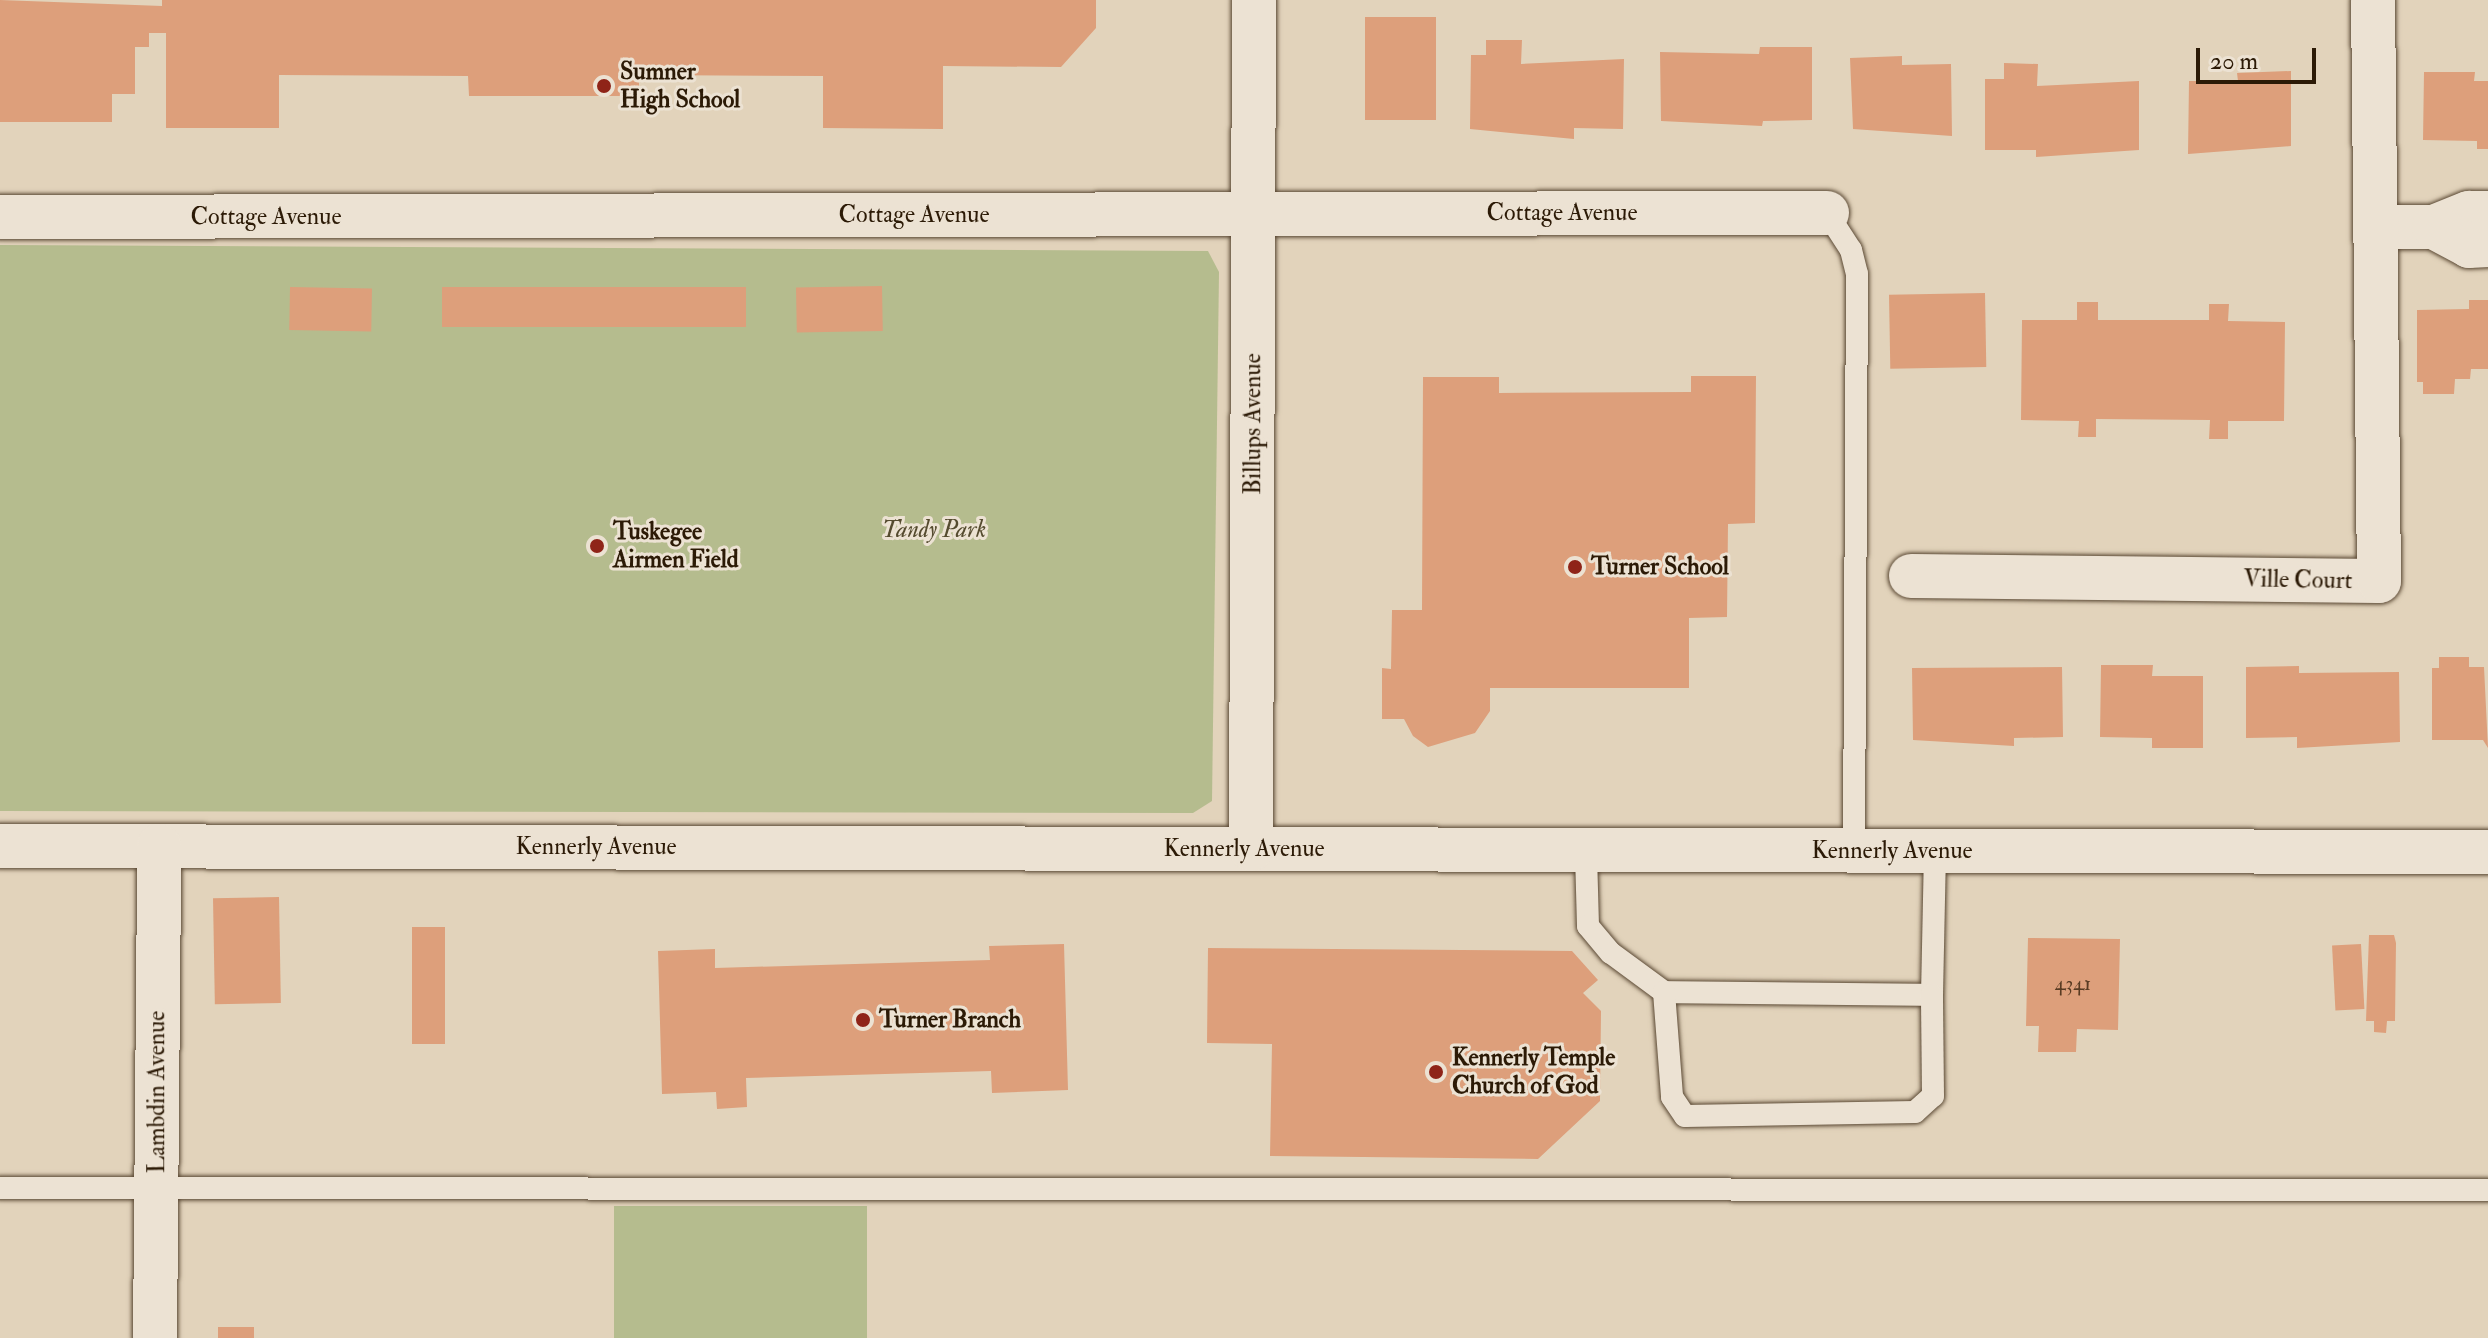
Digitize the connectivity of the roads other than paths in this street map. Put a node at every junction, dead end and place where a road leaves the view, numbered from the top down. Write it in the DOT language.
graph roads {
  1 [pos="1254,0"];
  2 [pos="2373,0"];
  3 [pos="1827,213"];
  4 [pos="2488,213"];
  5 [pos="1254,214"];
  6 [pos="0,217"];
  7 [pos="2376,227"];
  8 [pos="2434,227"];
  9 [pos="2488,245"];
  10 [pos="1911,576"];
  11 [pos="0,846"];
  12 [pos="159,846"];
  13 [pos="1251,849"];
  14 [pos="1854,850"];
  15 [pos="1935,851"];
  16 [pos="2488,852"];
  17 [pos="1586,854"];
  18 [pos="1664,992"];
  19 [pos="1932,995"];
  20 [pos="156,1187"];
  21 [pos="0,1188"];
  22 [pos="2488,1190"];
  23 [pos="155,1338"];
  1 -- 5 [label="street, Billups Avenue"];
  2 -- 7 [label="street, Ville Court"];
  3 -- 5 [label="street, Cottage Avenue"];
  3 -- 14 [label="lane"];
  4 -- 8 [label="street"];
  5 -- 6 [label="street, Cottage Avenue"];
  5 -- 13 [label="street, Billups Avenue"];
  7 -- 8 [label="street"];
  7 -- 10 [label="street, Ville Court"];
  8 -- 9 [label="street"];
  11 -- 12 [label="street, Kennerly Avenue"];
  12 -- 13 [label="street, Kennerly Avenue"];
  12 -- 20 [label="street, Lambdin Avenue"];
  13 -- 17 [label="street, Kennerly Avenue"];
  14 -- 15 [label="street, Kennerly Avenue"];
  14 -- 17 [label="street, Kennerly Avenue"];
  15 -- 16 [label="street, Kennerly Avenue"];
  15 -- 19 [label="lane"];
  17 -- 18 [label="lane"];
  18 -- 19 [label="lane"];
  18 -- 19 [label="lane"];
  20 -- 21 [label="lane"];
  20 -- 22 [label="lane"];
  20 -- 23 [label="street, Lambdin Avenue"];
}
